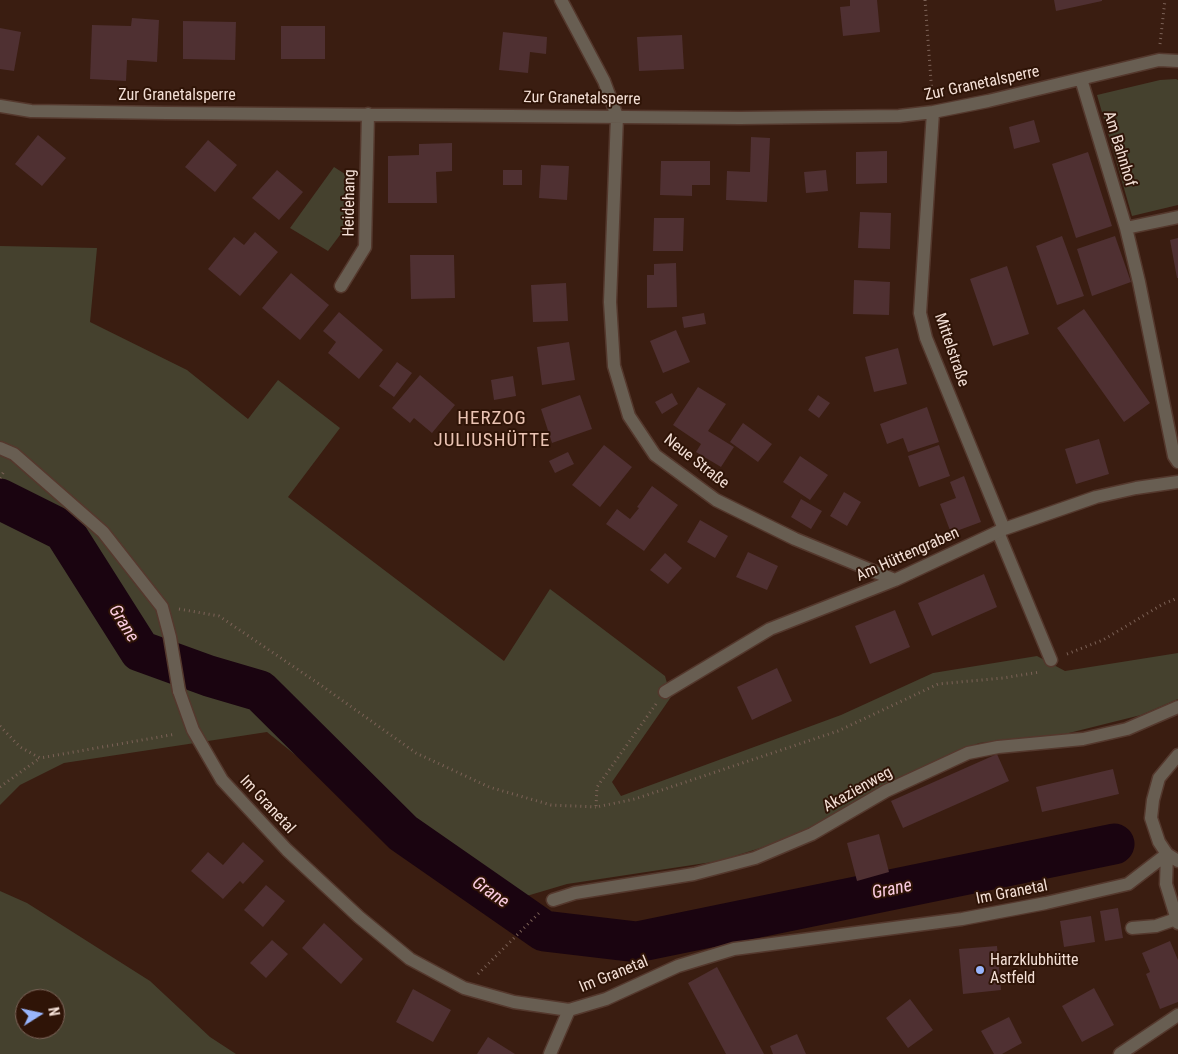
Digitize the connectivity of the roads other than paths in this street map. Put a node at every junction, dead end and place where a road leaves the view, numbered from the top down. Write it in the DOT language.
graph roads {
  1 [pos="561,0"];
  2 [pos="1178,61"];
  3 [pos="1081,79"];
  4 [pos="0,106"];
  5 [pos="933,112"];
  6 [pos="368,114"];
  7 [pos="617,116"];
  8 [pos="1178,218"];
  9 [pos="1126,228"];
  10 [pos="341,286"];
  11 [pos="0,448"];
  12 [pos="1178,462"];
  13 [pos="1178,482"];
  14 [pos="1001,530"];
  15 [pos="895,580"];
  16 [pos="1051,660"];
  17 [pos="665,692"];
  18 [pos="1178,707"];
  19 [pos="1178,755"];
  20 [pos="1167,854"];
  21 [pos="1178,861"];
  22 [pos="553,900"];
  23 [pos="1177,921"];
  24 [pos="1132,928"];
  25 [pos="569,1010"];
  26 [pos="1178,1016"];
  27 [pos="550,1054"];
  28 [pos="1120,1054"];
  1 -- 7 [label="street"];
  2 -- 3 [label="street, Zur Granetalsperre"];
  3 -- 5 [label="street, Zur Granetalsperre"];
  3 -- 9 [label="street, Am Bahnhof"];
  4 -- 6 [label="street, Zur Granetalsperre"];
  5 -- 7 [label="street, Zur Granetalsperre"];
  5 -- 14 [label="street, Mittelstraße"];
  6 -- 7 [label="street, Zur Granetalsperre"];
  6 -- 10 [label="street, Heidehang"];
  7 -- 15 [label="street, Neue Straße"];
  8 -- 9 [label="street"];
  9 -- 12 [label="street, Am Bahnhof"];
  11 -- 25 [label="street, Im Granetal"];
  13 -- 14 [label="street, Am Hüttengraben"];
  14 -- 15 [label="street, Am Hüttengraben"];
  14 -- 16 [label="street, Mittelstraße"];
  15 -- 17 [label="street, Am Hüttengraben"];
  18 -- 22 [label="street, Akazienweg"];
  19 -- 20 [label="street"];
  20 -- 21 [label="street"];
  20 -- 23 [label="street"];
  20 -- 25 [label="street, Im Granetal"];
  23 -- 24 [label="street"];
  25 -- 27 [label="street"];
  26 -- 28 [label="street"];
}
